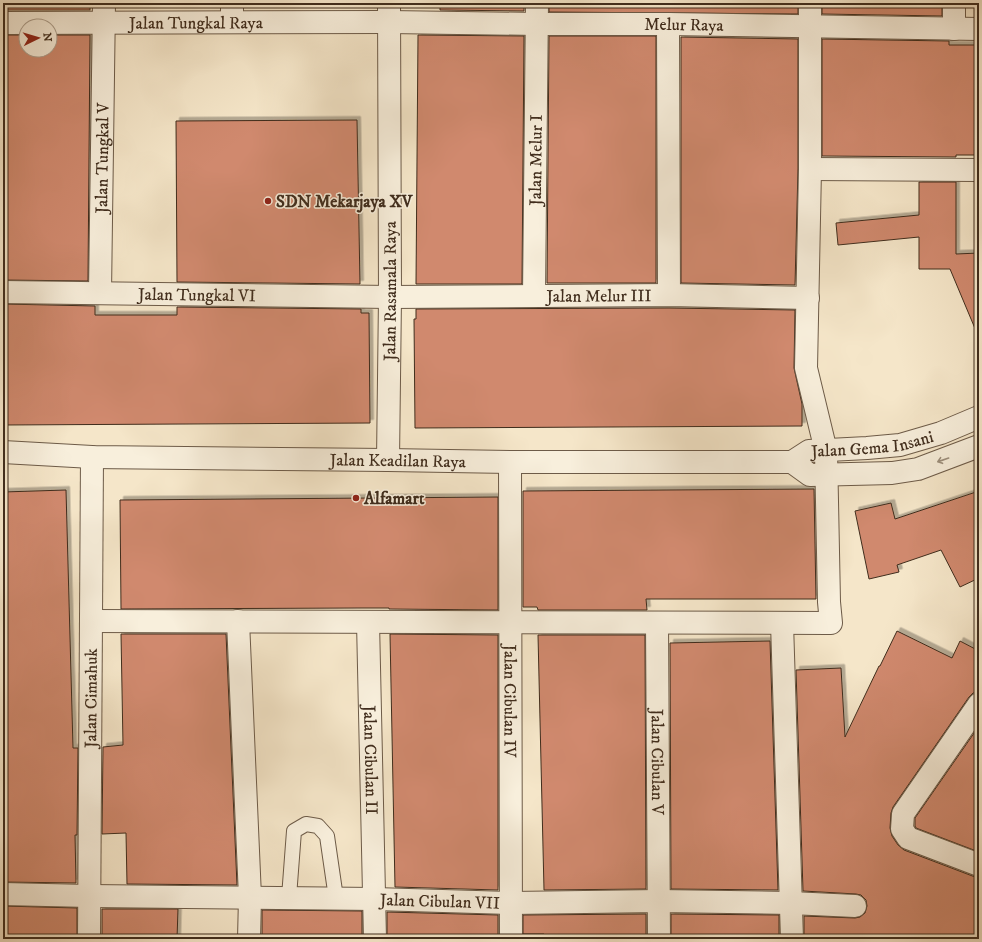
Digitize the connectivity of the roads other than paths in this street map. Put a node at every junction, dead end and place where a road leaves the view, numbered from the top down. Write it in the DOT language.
graph roads {
  1 [pos="810,3"];
  2 [pos="954,3"];
  3 [pos="389,12"];
  4 [pos="104,13"];
  5 [pos="232,13"];
  6 [pos="537,13"];
  7 [pos="3,23"];
  8 [pos="668,24"];
  9 [pos="810,27"];
  10 [pos="954,29"];
  11 [pos="979,29"];
  12 [pos="810,169"];
  13 [pos="979,170"];
  14 [pos="3,292"];
  15 [pos="100,293"];
  16 [pos="534,295"];
  17 [pos="668,295"];
  18 [pos="390,297"];
  19 [pos="808,298"];
  20 [pos="979,417"];
  21 [pos="979,446"];
  22 [pos="826,451"];
  23 [pos="3,452"];
  24 [pos="92,457"];
  25 [pos="388,460"];
  26 [pos="510,462"];
  27 [pos="792,462"];
  28 [pos="826,475"];
  29 [pos="91,621"];
  30 [pos="238,622"];
  31 [pos="368,622"];
  32 [pos="511,622"];
  33 [pos="657,623"];
  34 [pos="782,623"];
  35 [pos="979,704"];
  36 [pos="979,865"];
  37 [pos="3,894"];
  38 [pos="89,896"];
  39 [pos="250,897"];
  40 [pos="289,898"];
  41 [pos="336,898"];
  42 [pos="374,899"];
  43 [pos="659,902"];
  44 [pos="511,903"];
  45 [pos="791,903"];
  46 [pos="855,906"];
  47 [pos="89,939"];
  48 [pos="249,939"];
  49 [pos="375,939"];
  50 [pos="511,939"];
  51 [pos="659,939"];
  52 [pos="792,939"];
  1 -- 9 [label="street"];
  2 -- 10 [label="street"];
  3 -- 5 [label="street, Jalan Tungkal Raya"];
  3 -- 6 [label="street, Melur Raya"];
  3 -- 18 [label="street, Jalan Rasamala Raya"];
  4 -- 5 [label="street, Jalan Tungkal Raya"];
  4 -- 7 [label="street, Jalan Tungkal Raya"];
  4 -- 15 [label="street, Jalan Tungkal V"];
  6 -- 8 [label="street, Melur Raya"];
  6 -- 16 [label="street, Jalan Melur I"];
  8 -- 9 [label="street, Melur Raya"];
  8 -- 17 [label="street"];
  9 -- 10 [label="street, Melur Raya"];
  9 -- 12 [label="street"];
  10 -- 11 [label="street, Melur Raya"];
  12 -- 13 [label="street"];
  12 -- 19 [label="street"];
  14 -- 15 [label="street, Jalan Tungkal VI"];
  15 -- 18 [label="street, Jalan Tungkal VI"];
  16 -- 17 [label="street, Jalan Melur III"];
  16 -- 18 [label="street, Jalan Melur III"];
  17 -- 19 [label="street, Jalan Melur III"];
  18 -- 25 [label="street, Jalan Rasamala Raya"];
  19 -- 22 [label="street"];
  20 -- 22 [label="street, Jalan Gema Insani"];
  21 -- 28 [label="street, Jalan Gema Insani, one-way"];
  22 -- 27 [label="street, Jalan Gema Insani"];
  22 -- 28 [label="street"];
  23 -- 24 [label="street, Jalan Keadilan Raya"];
  24 -- 25 [label="street, Jalan Keadilan Raya"];
  24 -- 29 [label="street, Jalan Cimahuk"];
  25 -- 26 [label="street, Jalan Keadilan Raya"];
  26 -- 27 [label="street, Jalan Keadilan Raya"];
  26 -- 32 [label="street, Jalan Cibulan IV"];
  27 -- 28 [label="street, Jalan Gema Insani"];
  28 -- 34 [label="street"];
  29 -- 30 [label="street"];
  29 -- 38 [label="street, Jalan Cimahuk"];
  30 -- 31 [label="street"];
  30 -- 39 [label="street"];
  31 -- 32 [label="street"];
  31 -- 42 [label="street, Jalan Cibulan II"];
  32 -- 33 [label="street"];
  32 -- 44 [label="street, Jalan Cibulan IV"];
  33 -- 34 [label="street"];
  33 -- 43 [label="street, Jalan Cibulan V"];
  34 -- 45 [label="street"];
  35 -- 36 [label="street"];
  37 -- 38 [label="street, Jalan Cibulan VII"];
  38 -- 39 [label="street, Jalan Cibulan VII"];
  38 -- 47 [label="street, Jalan Cimahuk"];
  39 -- 40 [label="street, Jalan Cibulan VII"];
  39 -- 48 [label="street"];
  40 -- 41 [label="street, Jalan Cibulan VII"];
  40 -- 41 [label="lane"];
  41 -- 42 [label="street, Jalan Cibulan VII"];
  42 -- 44 [label="street, Jalan Cibulan VII"];
  42 -- 49 [label="street, Jalan Cibulan II"];
  43 -- 44 [label="street, Jalan Cibulan VII"];
  43 -- 45 [label="street, Jalan Cibulan VII"];
  43 -- 51 [label="street, Jalan Cibulan V"];
  44 -- 50 [label="street, Jalan Cibulan IV"];
  45 -- 46 [label="street, Jalan Cibulan VII"];
  45 -- 52 [label="street"];
}
